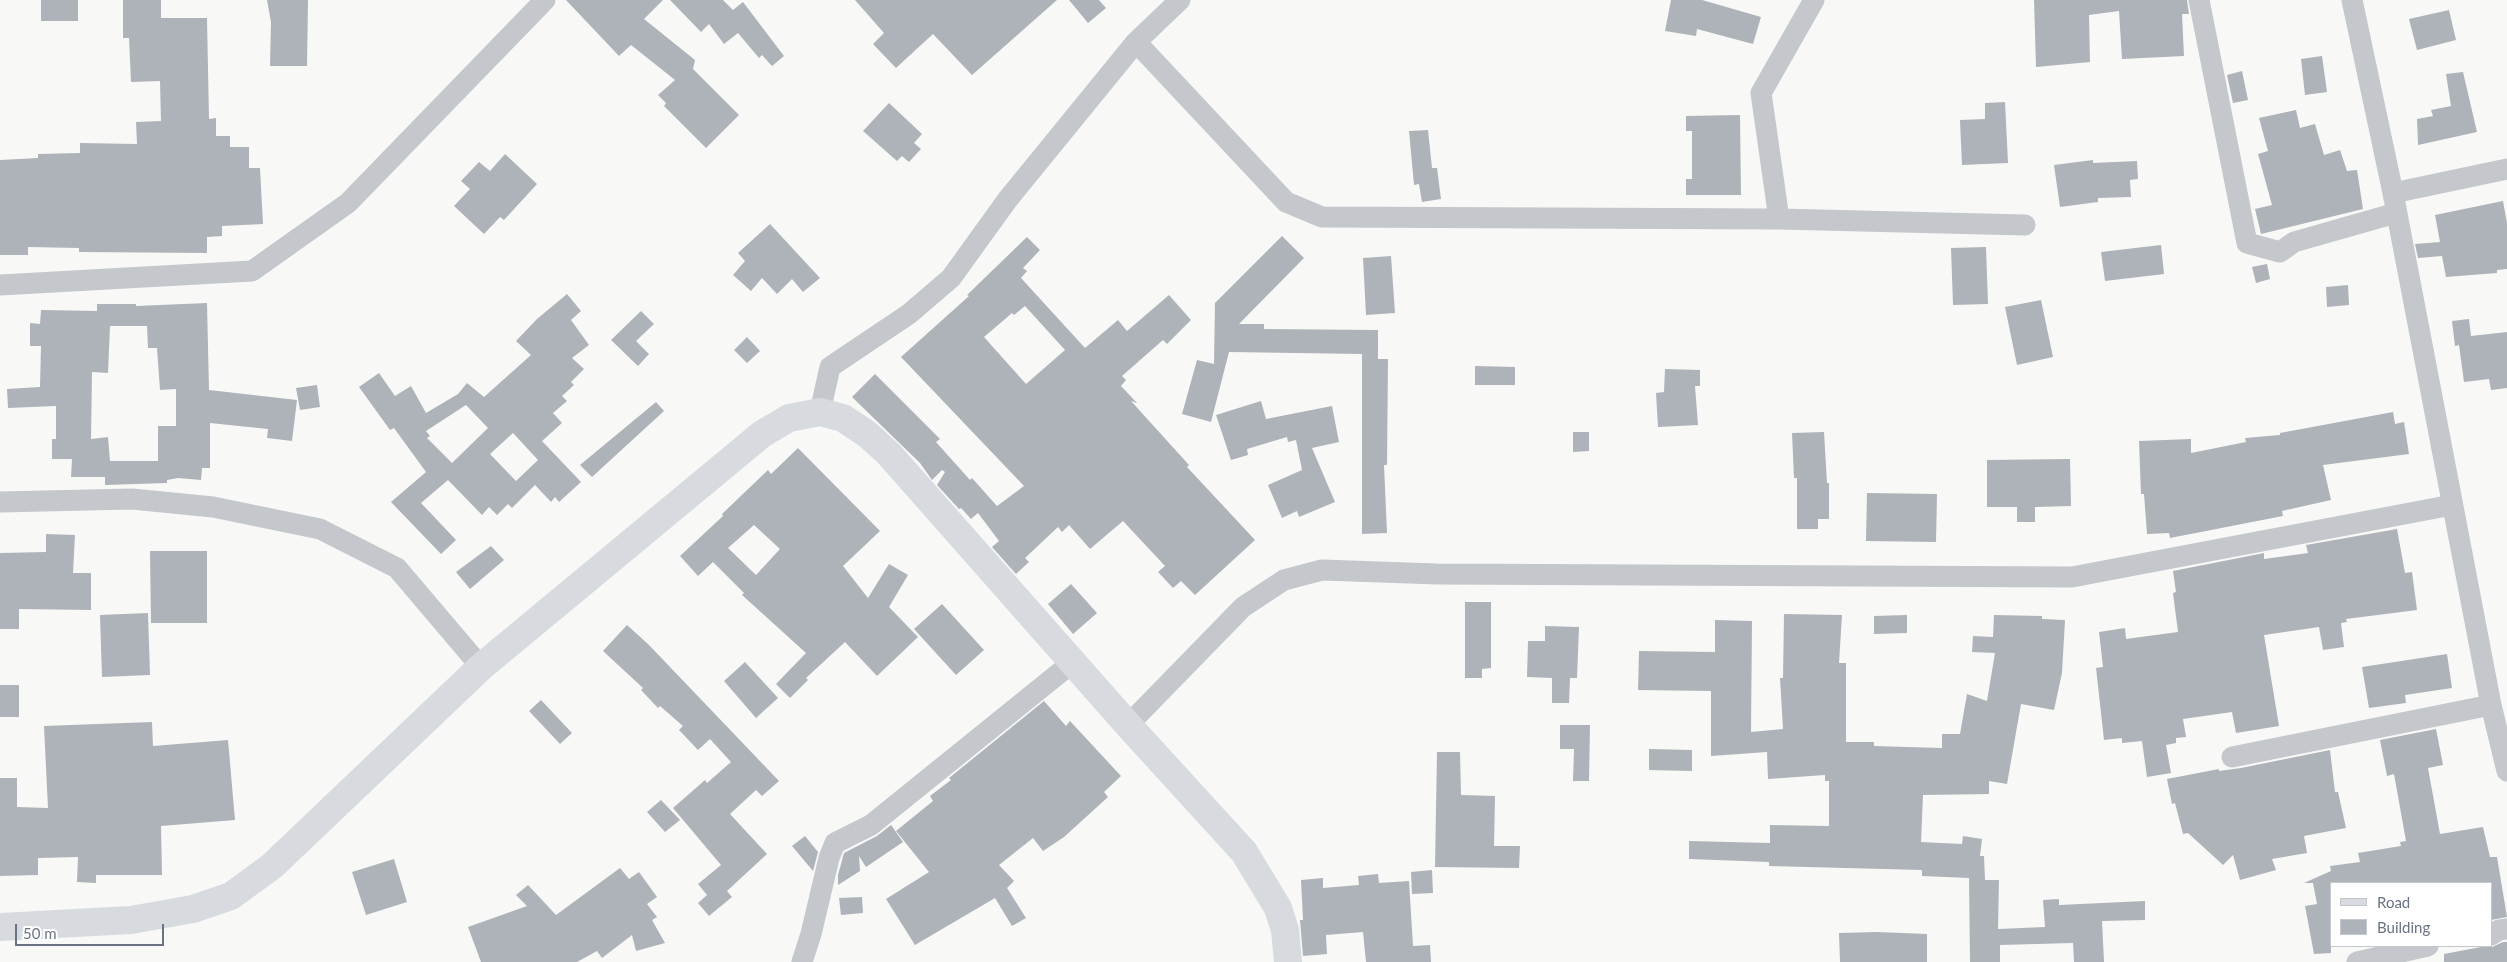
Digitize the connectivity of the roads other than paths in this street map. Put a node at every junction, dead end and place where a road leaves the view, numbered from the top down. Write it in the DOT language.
graph roads {
  1 [pos="545,0"];
  2 [pos="1180,0"];
  3 [pos="1814,0"];
  4 [pos="2199,0"];
  5 [pos="2352,0"];
  6 [pos="1136,42"];
  7 [pos="2507,169"];
  8 [pos="2395,203"];
  9 [pos="1779,219"];
  10 [pos="2025,225"];
  11 [pos="0,285"];
  12 [pos="820,412"];
  13 [pos="0,502"];
  14 [pos="2452,505"];
  15 [pos="1073,662"];
  16 [pos="481,667"];
  17 [pos="2491,705"];
  18 [pos="1128,725"];
  19 [pos="2232,756"];
  20 [pos="2507,771"];
  21 [pos="0,927"];
  22 [pos="2507,929"];
  23 [pos="2492,934"];
  24 [pos="2424,947"];
  25 [pos="802,962"];
  26 [pos="1288,962"];
  27 [pos="2357,962"];
  1 -- 11 [label="street"];
  2 -- 6 [label="street"];
  3 -- 9 [label="street"];
  4 -- 8 [label="street"];
  5 -- 8 [label="street"];
  6 -- 9 [label="street"];
  6 -- 12 [label="street"];
  7 -- 8 [label="street"];
  8 -- 14 [label="street"];
  9 -- 10 [label="street"];
  12 -- 15 [label="street"];
  12 -- 16 [label="street"];
  13 -- 16 [label="street"];
  14 -- 17 [label="street"];
  14 -- 18 [label="street"];
  15 -- 18 [label="street"];
  15 -- 25 [label="street"];
  16 -- 21 [label="street"];
  17 -- 19 [label="street"];
  17 -- 20 [label="street"];
  18 -- 26 [label="street"];
  22 -- 23 [label="street"];
  24 -- 27 [label="street"];
}
